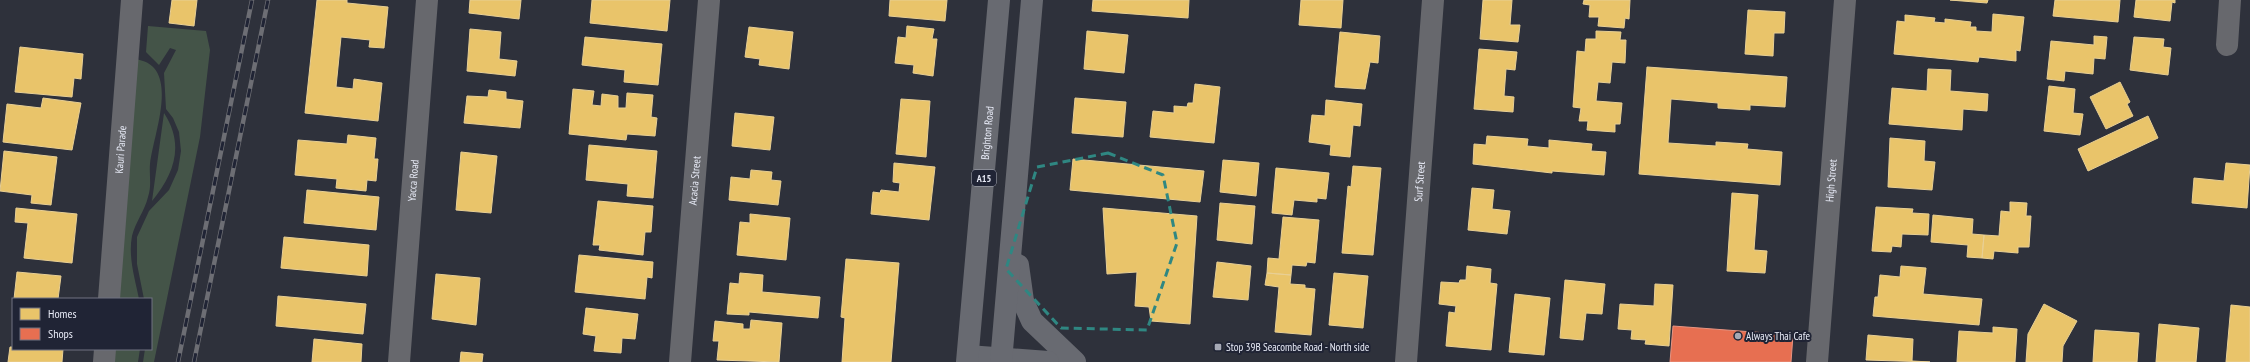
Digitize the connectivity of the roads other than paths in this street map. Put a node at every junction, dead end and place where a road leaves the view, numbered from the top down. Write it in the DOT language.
graph roads {
  1 [pos="132,0"];
  2 [pos="426,0"];
  3 [pos="709,0"];
  4 [pos="999,0"];
  5 [pos="1032,0"];
  6 [pos="1433,0"];
  7 [pos="1845,0"];
  8 [pos="2230,0"];
  9 [pos="2227,45"];
  10 [pos="1013,218"];
  11 [pos="109,298"];
  12 [pos="105,350"];
  13 [pos="967,359"];
  14 [pos="1001,360"];
  15 [pos="104,362"];
  16 [pos="399,362"];
  17 [pos="680,362"];
  18 [pos="1048,362"];
  19 [pos="1075,362"];
  20 [pos="1406,362"];
  21 [pos="1817,362"];
  1 -- 11 [label="street, Kauri Parade"];
  2 -- 16 [label="street, Yacca Road"];
  3 -- 17 [label="street, Acacia Street"];
  4 -- 13 [label="main road, Brighton Road / A15"];
  5 -- 10 [label="main road"];
  6 -- 20 [label="street, Surf Street"];
  7 -- 21 [label="street, High Street"];
  8 -- 9 [label="street"];
  10 -- 14 [label="main road"];
  10 -- 19 [label="main road"];
  12 -- 15 [label="street"];
  13 -- 14 [label="main road"];
  14 -- 18 [label="main road"];
}
